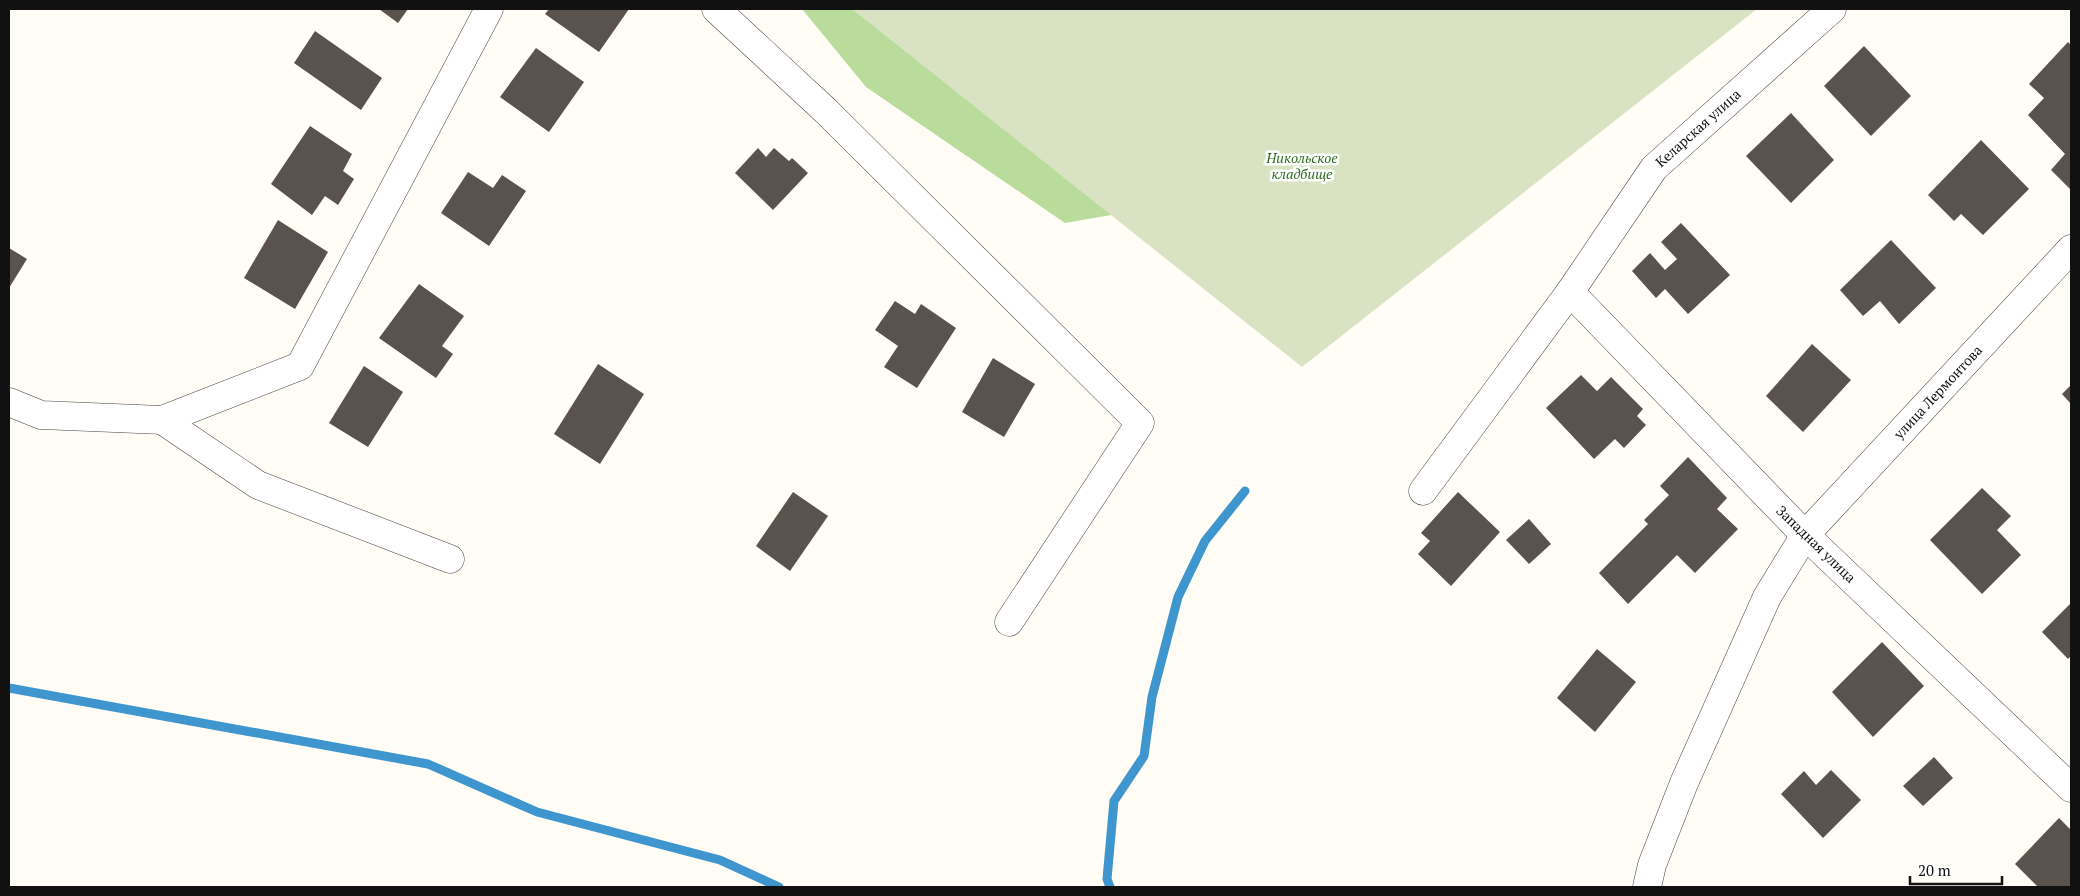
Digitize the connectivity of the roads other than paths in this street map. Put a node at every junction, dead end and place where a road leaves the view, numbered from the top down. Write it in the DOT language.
graph roads {
  1 [pos="489,9"];
  2 [pos="716,9"];
  3 [pos="1832,9"];
  4 [pos="2071,249"];
  5 [pos="1570,292"];
  6 [pos="9,402"];
  7 [pos="162,420"];
  8 [pos="1423,491"];
  9 [pos="1805,535"];
  10 [pos="450,559"];
  11 [pos="1009,622"];
  12 [pos="2071,788"];
  13 [pos="1646,887"];
  1 -- 7 [label="street"];
  2 -- 11 [label="street"];
  3 -- 5 [label="street, Келарская улица"];
  4 -- 9 [label="street, улица Лермонтова"];
  5 -- 8 [label="street, Келарская улица"];
  5 -- 9 [label="street, Западная улица"];
  6 -- 7 [label="street"];
  7 -- 10 [label="street"];
  9 -- 12 [label="street, Западная улица"];
  9 -- 13 [label="street, улица Лермонтова"];
}
